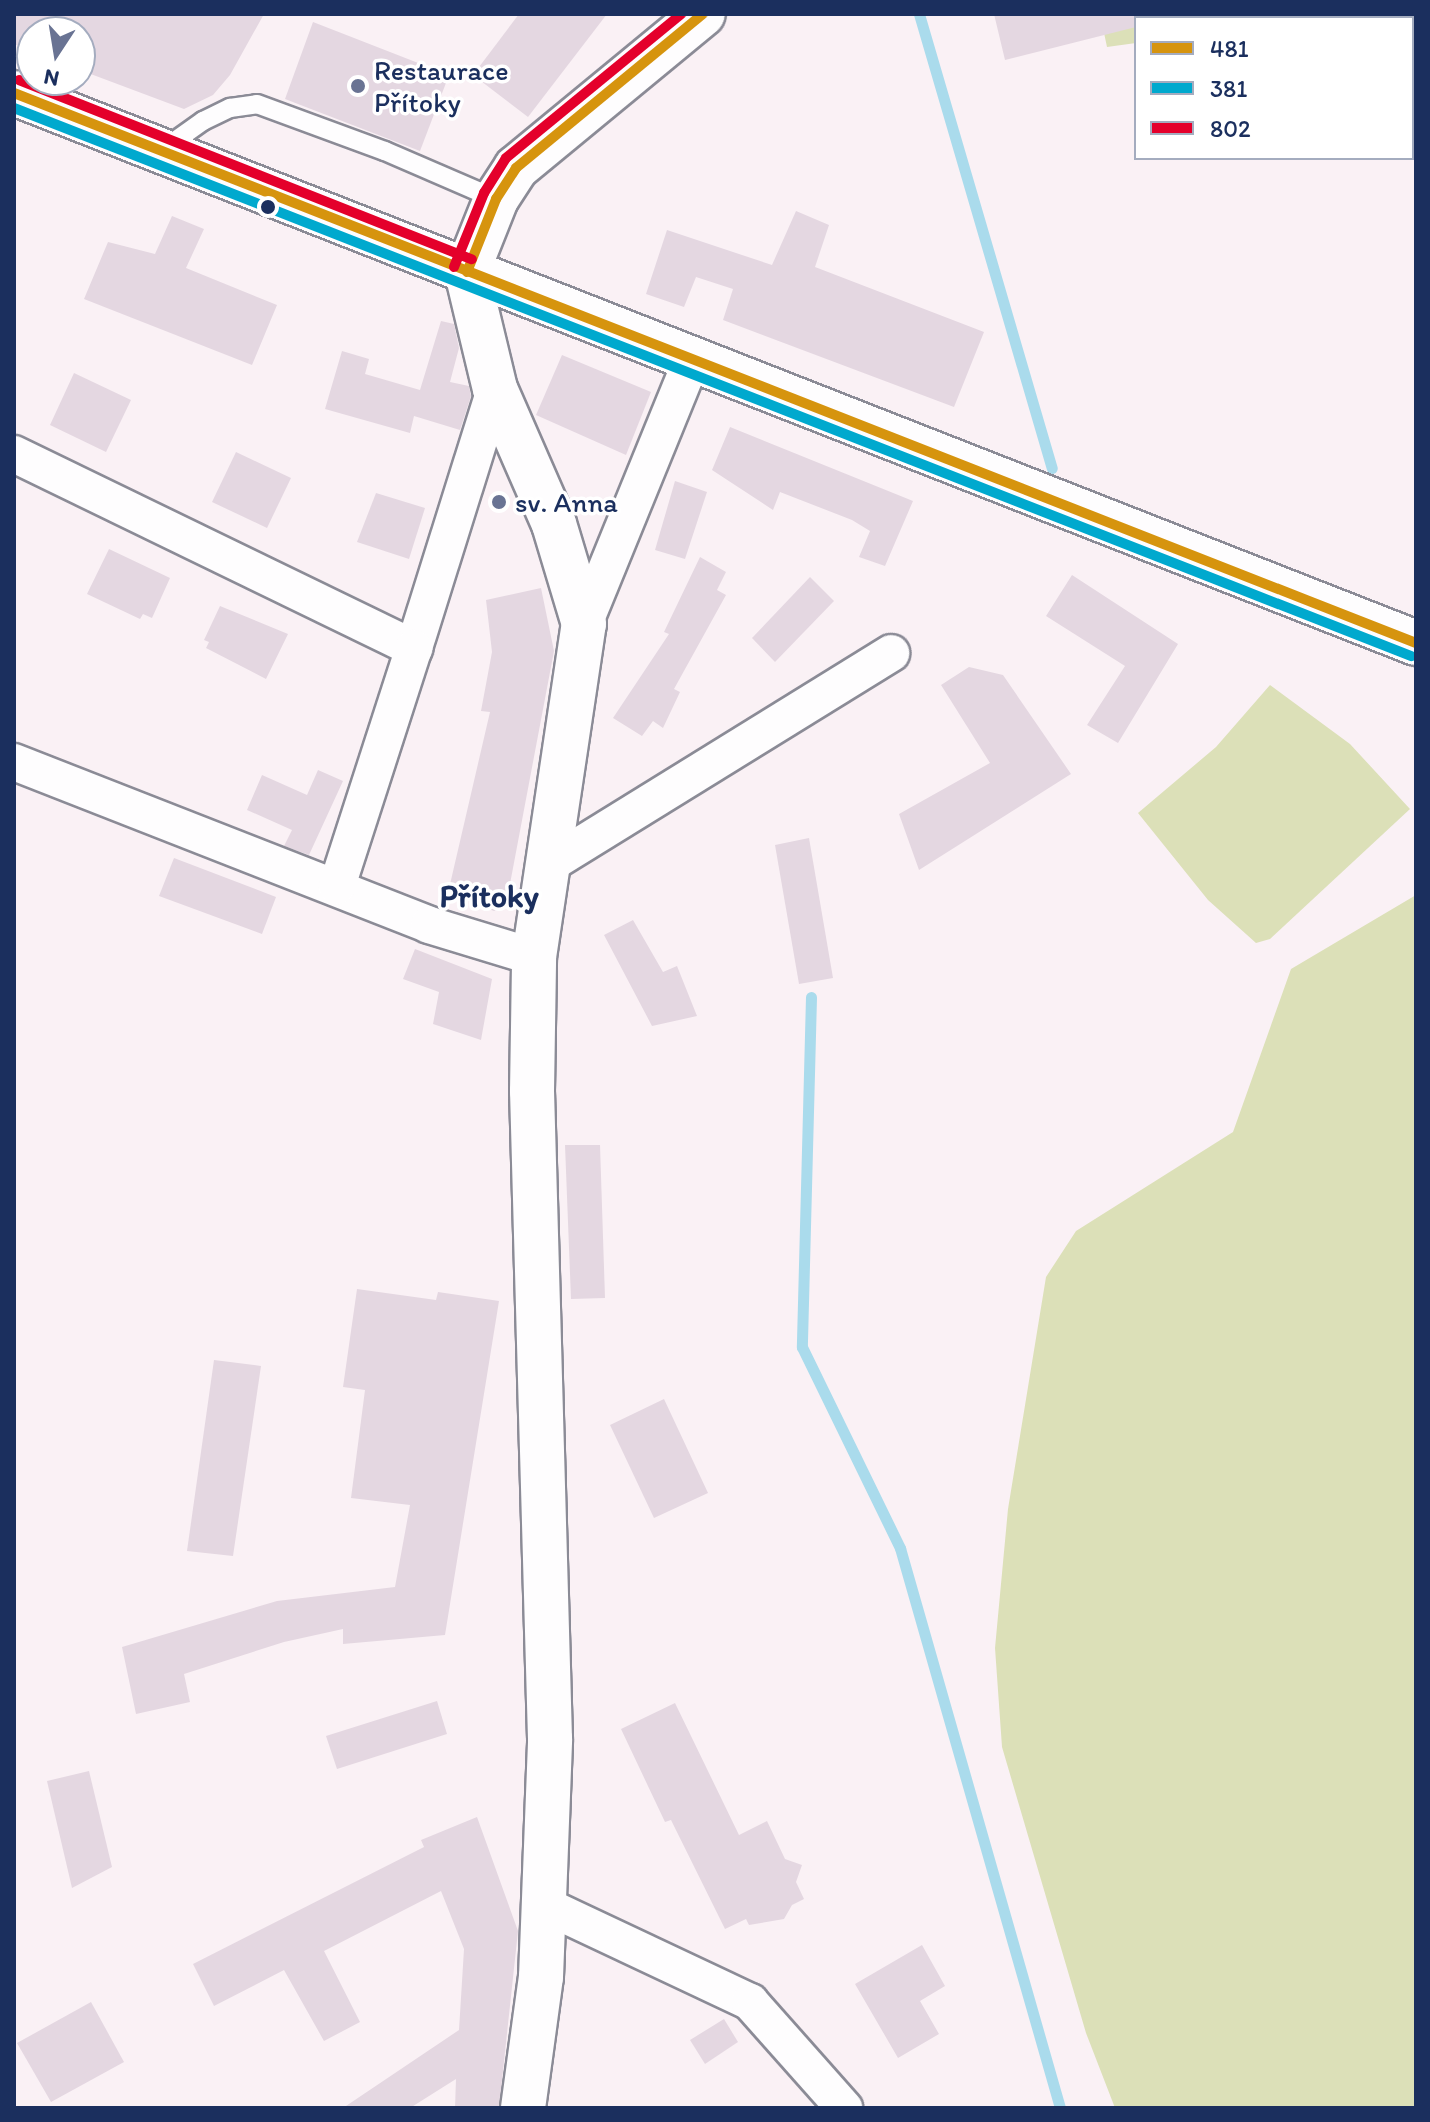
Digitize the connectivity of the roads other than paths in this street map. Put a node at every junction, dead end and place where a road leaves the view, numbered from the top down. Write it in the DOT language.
graph roads {
  1 [pos="703,14"];
  2 [pos="14,93"];
  3 [pos="161,151"];
  4 [pos="496,199"];
  5 [pos="467,272"];
  6 [pos="692,360"];
  7 [pos="495,389"];
  8 [pos="14,454"];
  9 [pos="584,624"];
  10 [pos="1416,643"];
  11 [pos="414,648"];
  12 [pos="891,653"];
  13 [pos="14,762"];
  14 [pos="545,867"];
  15 [pos="337,886"];
  16 [pos="534,957"];
  17 [pos="544,1905"];
  18 [pos="523,2108"];
  19 [pos="844,2108"];
  1 -- 4 [label="street"];
  2 -- 3 [label="street"];
  3 -- 4 [label="lane"];
  3 -- 5 [label="street"];
  4 -- 5 [label="street"];
  5 -- 6 [label="street"];
  5 -- 7 [label="street"];
  6 -- 9 [label="street"];
  6 -- 10 [label="street"];
  7 -- 9 [label="street"];
  7 -- 11 [label="street"];
  8 -- 11 [label="street"];
  9 -- 14 [label="street"];
  11 -- 15 [label="street"];
  12 -- 14 [label="street"];
  13 -- 15 [label="street"];
  14 -- 16 [label="street"];
  15 -- 16 [label="street"];
  16 -- 17 [label="street"];
  17 -- 18 [label="street"];
  17 -- 19 [label="street"];
}
